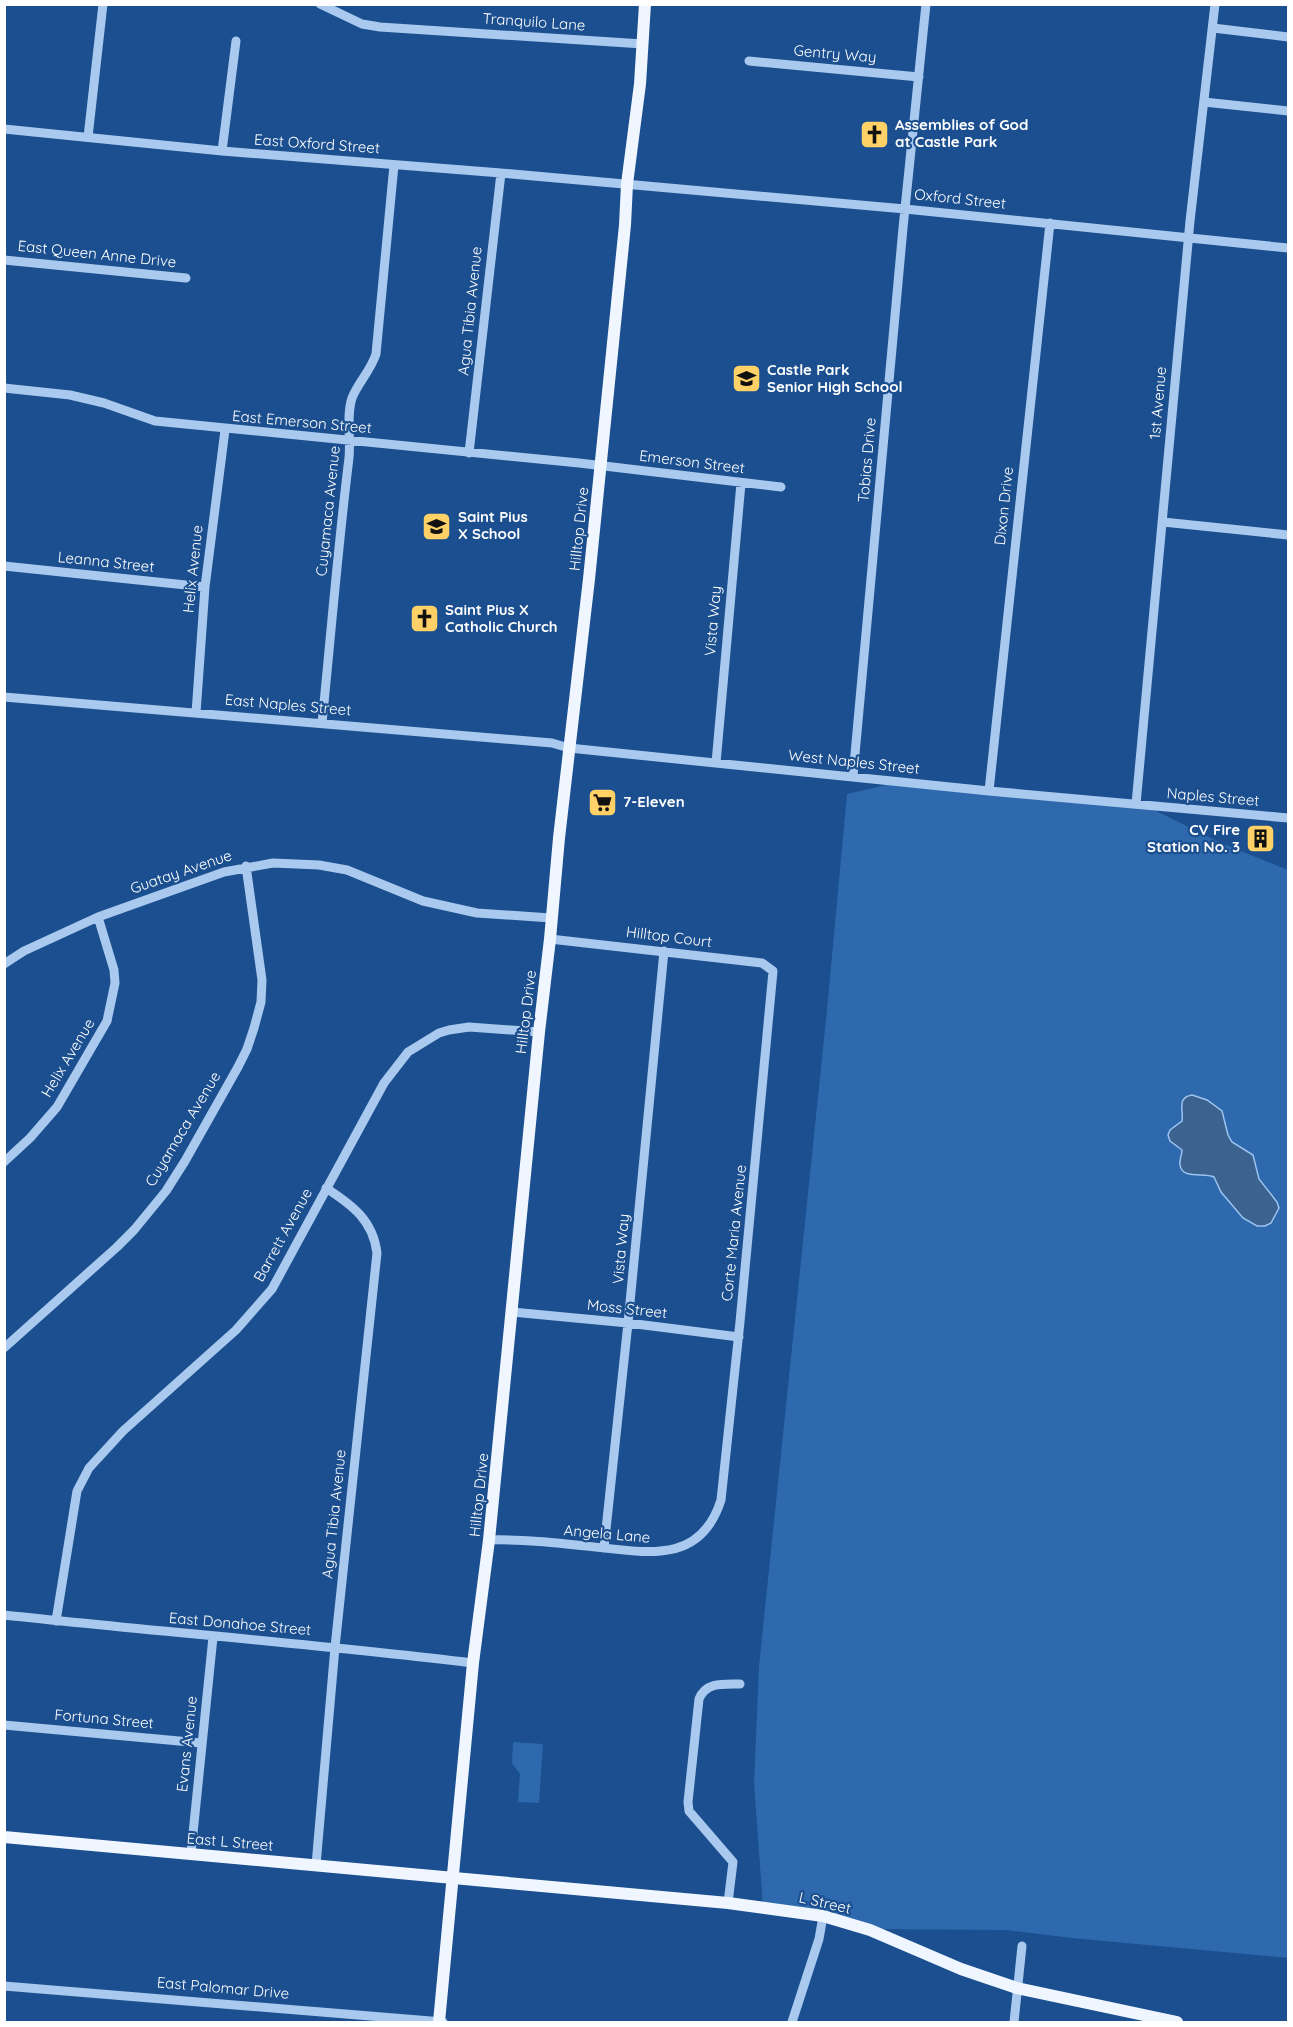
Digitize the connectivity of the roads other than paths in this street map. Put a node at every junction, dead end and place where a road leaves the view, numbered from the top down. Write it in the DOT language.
graph roads {
  1 [pos="103,4"];
  2 [pos="320,4"];
  3 [pos="645,4"];
  4 [pos="926,4"];
  5 [pos="1215,4"];
  6 [pos="1213,28"];
  7 [pos="1288,36"];
  8 [pos="236,41"];
  9 [pos="643,44"];
  10 [pos="749,61"];
  11 [pos="920,77"];
  12 [pos="1204,102"];
  13 [pos="1288,111"];
  14 [pos="4,129"];
  15 [pos="88,137"];
  16 [pos="222,151"];
  17 [pos="394,165"];
  18 [pos="501,173"];
  19 [pos="627,184"];
  20 [pos="905,209"];
  21 [pos="1050,223"];
  22 [pos="1188,237"];
  23 [pos="1288,248"];
  24 [pos="4,260"];
  25 [pos="186,278"];
  26 [pos="4,388"];
  27 [pos="225,430"];
  28 [pos="351,442"];
  29 [pos="469,453"];
  30 [pos="600,466"];
  31 [pos="741,483"];
  32 [pos="781,488"];
  33 [pos="1163,522"];
  34 [pos="1288,535"];
  35 [pos="4,566"];
  36 [pos="205,587"];
  37 [pos="4,697"];
  38 [pos="196,712"];
  39 [pos="322,723"];
  40 [pos="569,748"];
  41 [pos="716,763"];
  42 [pos="852,776"];
  43 [pos="989,791"];
  44 [pos="1136,804"];
  45 [pos="1288,818"];
  46 [pos="246,866"];
  47 [pos="98,917"];
  48 [pos="551,918"];
  49 [pos="550,939"];
  50 [pos="664,951"];
  51 [pos="4,964"];
  52 [pos="774,980"];
  53 [pos="539,1032"];
  54 [pos="4,1161"];
  55 [pos="326,1188"];
  56 [pos="512,1312"];
  57 [pos="628,1323"];
  58 [pos="739,1337"];
  59 [pos="4,1348"];
  60 [pos="723,1488"];
  61 [pos="489,1540"];
  62 [pos="604,1548"];
  63 [pos="4,1615"];
  64 [pos="56,1621"];
  65 [pos="213,1637"];
  66 [pos="335,1647"];
  67 [pos="473,1663"];
  68 [pos="740,1684"];
  69 [pos="4,1725"];
  70 [pos="201,1743"];
  71 [pos="4,1838"];
  72 [pos="191,1853"];
  73 [pos="316,1865"];
  74 [pos="453,1878"];
  75 [pos="728,1903"];
  76 [pos="823,1916"];
  77 [pos="1022,1946"];
  78 [pos="4,1986"];
  79 [pos="1017,1988"];
  80 [pos="441,2022"];
  81 [pos="792,2022"];
  82 [pos="1014,2022"];
  83 [pos="1177,2022"];
  1 -- 15 [label="street"];
  2 -- 9 [label="street, Tranquilo Lane"];
  3 -- 9 [label="main road, Hilltop Drive"];
  4 -- 11 [label="street, Tobias Drive"];
  5 -- 6 [label="street, 1st Avenue"];
  6 -- 7 [label="street"];
  6 -- 12 [label="street, 1st Avenue"];
  8 -- 16 [label="street"];
  9 -- 19 [label="main road, Hilltop Drive"];
  10 -- 11 [label="street, Gentry Way"];
  11 -- 20 [label="street, Tobias Drive"];
  12 -- 13 [label="street"];
  12 -- 22 [label="street, 1st Avenue"];
  14 -- 15 [label="street, East Oxford Street"];
  15 -- 16 [label="street, East Oxford Street"];
  16 -- 17 [label="street, East Oxford Street"];
  17 -- 18 [label="street, East Oxford Street"];
  17 -- 28 [label="street, Cuyamaca Avenue"];
  18 -- 19 [label="street, East Oxford Street"];
  18 -- 29 [label="street, Agua Tibia Avenue"];
  19 -- 20 [label="street, Oxford Street"];
  19 -- 30 [label="main road, Hilltop Drive"];
  20 -- 21 [label="street, Oxford Street"];
  20 -- 42 [label="street, Tobias Drive"];
  21 -- 22 [label="street, Oxford Street"];
  21 -- 43 [label="street, Dixon Drive"];
  22 -- 23 [label="street, Oxford Street"];
  22 -- 33 [label="street, 1st Avenue"];
  24 -- 25 [label="street, East Queen Anne Drive"];
  26 -- 27 [label="street, East Emerson Street"];
  27 -- 28 [label="street, East Emerson Street"];
  27 -- 36 [label="street, Helix Avenue"];
  28 -- 29 [label="street, East Emerson Street"];
  28 -- 39 [label="street, Cuyamaca Avenue"];
  29 -- 30 [label="street, East Emerson Street"];
  30 -- 31 [label="street, Emerson Street"];
  30 -- 40 [label="main road, Hilltop Drive"];
  31 -- 32 [label="street, Emerson Street"];
  31 -- 41 [label="street, Vista Way"];
  33 -- 34 [label="street"];
  33 -- 44 [label="street, 1st Avenue"];
  35 -- 36 [label="street, Leanna Street"];
  36 -- 38 [label="street, Helix Avenue"];
  37 -- 38 [label="street, East Naples Street"];
  38 -- 39 [label="street, East Naples Street"];
  39 -- 40 [label="street, East Naples Street"];
  40 -- 41 [label="street, West Naples Street"];
  40 -- 48 [label="main road, Hilltop Drive"];
  41 -- 42 [label="street, West Naples Street"];
  42 -- 43 [label="street, West Naples Street"];
  43 -- 44 [label="street, West Naples Street"];
  44 -- 45 [label="street, Naples Street"];
  46 -- 47 [label="street, Guatay Avenue"];
  46 -- 48 [label="street, Guatay Avenue"];
  46 -- 59 [label="street, Cuyamaca Avenue"];
  47 -- 51 [label="street, Guatay Avenue"];
  47 -- 54 [label="street, Helix Avenue"];
  48 -- 49 [label="main road, Hilltop Drive"];
  49 -- 50 [label="street, Hilltop Court"];
  49 -- 53 [label="main road, Hilltop Drive"];
  50 -- 52 [label="street, Hilltop Court"];
  50 -- 57 [label="street, Vista Way"];
  52 -- 58 [label="street, Corte Maria Avenue"];
  53 -- 55 [label="street, Barrett Avenue"];
  53 -- 56 [label="main road, Hilltop Drive"];
  55 -- 64 [label="street, Barrett Avenue"];
  55 -- 66 [label="street, Agua Tibia Avenue"];
  56 -- 57 [label="street, Moss Street"];
  56 -- 61 [label="main road, Hilltop Drive"];
  57 -- 58 [label="street, Moss Street"];
  57 -- 62 [label="street, Vista Way"];
  58 -- 60 [label="street, Corte Maria Avenue"];
  60 -- 62 [label="street, Angela Lane"];
  61 -- 62 [label="street, Angela Lane"];
  61 -- 67 [label="main road, Hilltop Drive"];
  63 -- 64 [label="street, East Donahoe Street"];
  64 -- 65 [label="street, East Donahoe Street"];
  65 -- 66 [label="street, East Donahoe Street"];
  65 -- 70 [label="street, Evans Avenue"];
  66 -- 67 [label="street, East Donahoe Street"];
  66 -- 73 [label="street, Agua Tibia Avenue"];
  67 -- 74 [label="main road, Hilltop Drive"];
  68 -- 75 [label="street"];
  69 -- 70 [label="street, Fortuna Street"];
  70 -- 72 [label="street, Evans Avenue"];
  71 -- 72 [label="main road, East L Street"];
  72 -- 73 [label="main road, East L Street"];
  73 -- 74 [label="main road, East L Street"];
  74 -- 75 [label="main road, L Street"];
  74 -- 80 [label="main road, Hilltop Drive"];
  75 -- 76 [label="main road, L Street"];
  76 -- 79 [label="main road, L Street"];
  76 -- 81 [label="street"];
  77 -- 79 [label="street"];
  78 -- 80 [label="street, East Palomar Drive"];
  79 -- 82 [label="street"];
  79 -- 83 [label="main road, L Street"];
}
